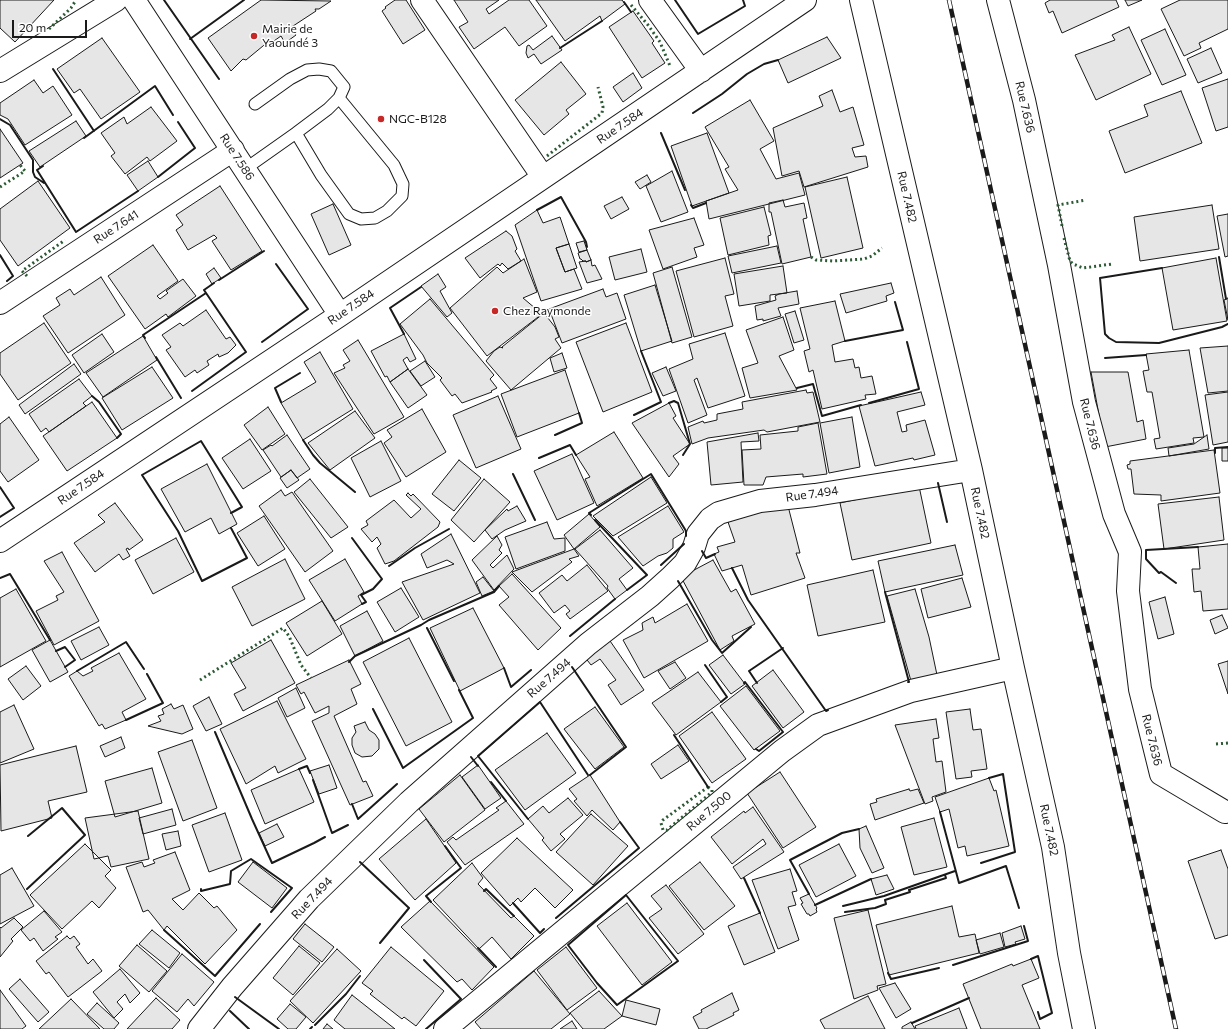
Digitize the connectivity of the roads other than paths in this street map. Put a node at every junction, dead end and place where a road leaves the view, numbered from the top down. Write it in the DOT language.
graph roads {
  1 [pos="116,0"];
  2 [pos="134,0"];
  3 [pos="422,0"];
  4 [pos="650,0"];
  5 [pos="805,0"];
  6 [pos="861,0"];
  7 [pos="998,0"];
  8 [pos="0,71"];
  9 [pos="700,71"];
  10 [pos="339,98"];
  11 [pos="255,104"];
  12 [pos="296,134"];
  13 [pos="233,150"];
  14 [pos="245,169"];
  15 [pos="543,177"];
  16 [pos="0,303"];
  17 [pos="340,315"];
  18 [pos="971,470"];
  19 [pos="0,541"];
  20 [pos="1013,668"];
  21 [pos="1226,812"];
  22 [pos="200,1029"];
  23 [pos="445,1029"];
  24 [pos="1084,1029"];
  1 -- 8 [label="street"];
  2 -- 13 [label="street, Rue 7.586"];
  3 -- 15 [label="street"];
  4 -- 9 [label="street"];
  5 -- 9 [label="street, Rue 7.584"];
  6 -- 18 [label="street, Rue 7.482"];
  7 -- 21 [label="street, Rue 7.636"];
  9 -- 15 [label="street, Rue 7.584"];
  10 -- 11 [label="lane"];
  10 -- 12 [label="lane"];
  10 -- 12 [label="lane"];
  12 -- 14 [label="lane"];
  13 -- 14 [label="street, Rue 7.586"];
  13 -- 16 [label="street, Rue 7.641"];
  14 -- 17 [label="street, Rue 7.586"];
  15 -- 17 [label="street, Rue 7.584"];
  17 -- 19 [label="street, Rue 7.584"];
  18 -- 20 [label="street, Rue 7.482"];
  18 -- 22 [label="street, Rue 7.494"];
  20 -- 23 [label="street, Rue 7.500"];
  20 -- 24 [label="street, Rue 7.482"];
}
